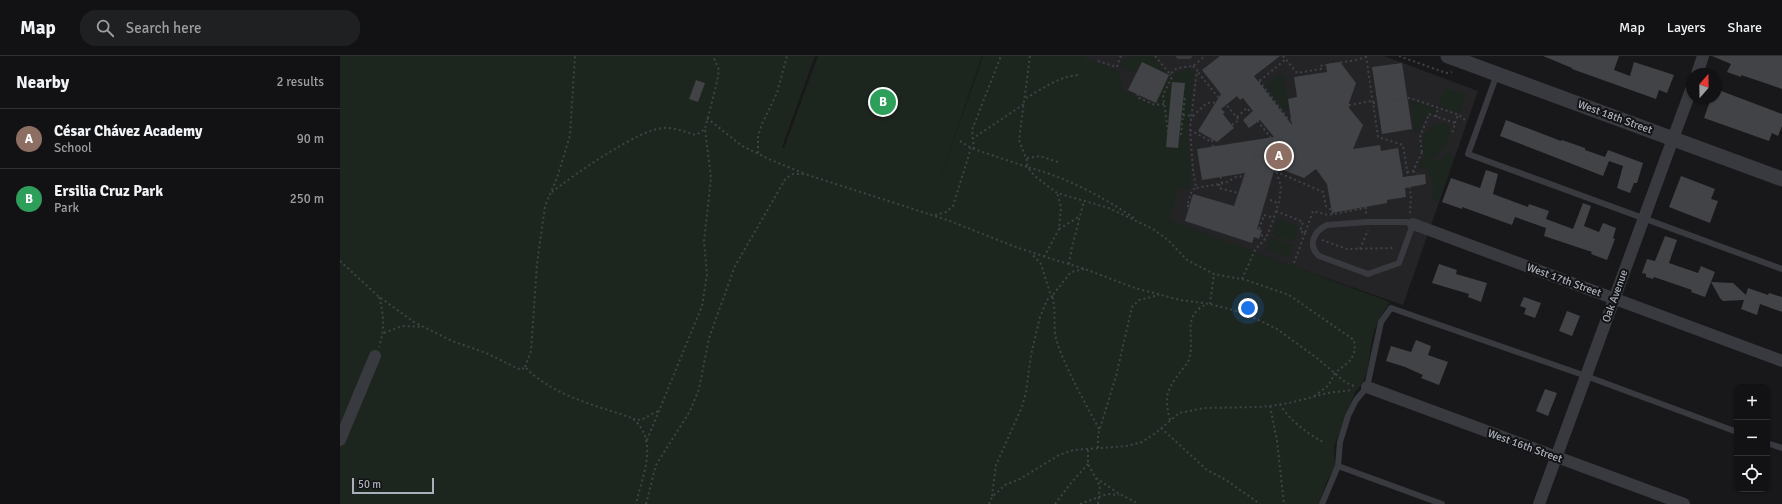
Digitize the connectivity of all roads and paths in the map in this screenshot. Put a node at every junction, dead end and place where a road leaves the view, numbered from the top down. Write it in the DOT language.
graph roads {
  1 [pos="575,56"];
  2 [pos="713,56"];
  3 [pos="787,56"];
  4 [pos="1001,56"];
  5 [pos="1030,56"];
  6 [pos="1122,56"];
  7 [pos="1179,56"];
  8 [pos="1189,56"];
  9 [pos="1283,56"];
  10 [pos="1366,56"];
  11 [pos="1399,56"];
  12 [pos="1448,56"];
  13 [pos="1703,56"];
  14 [pos="1286,59"];
  15 [pos="1098,62"];
  16 [pos="1193,66"];
  17 [pos="1699,68"];
  18 [pos="1197,70"];
  19 [pos="1170,74"];
  20 [pos="1458,74"];
  21 [pos="1497,74"];
  22 [pos="1080,75"];
  23 [pos="1259,82"];
  24 [pos="1252,87"];
  25 [pos="1138,94"];
  26 [pos="1185,95"];
  27 [pos="1026,98"];
  28 [pos="1222,102"];
  29 [pos="1373,102"];
  30 [pos="1025,103"];
  31 [pos="1164,104"];
  32 [pos="1686,104"];
  33 [pos="1349,105"];
  34 [pos="1438,108"];
  35 [pos="1458,114"];
  36 [pos="1183,115"];
  37 [pos="1192,116"];
  38 [pos="1436,116"];
  39 [pos="1236,117"];
  40 [pos="707,118"];
  41 [pos="1466,121"];
  42 [pos="1297,122"];
  43 [pos="1455,123"];
  44 [pos="704,129"];
  45 [pos="1190,130"];
  46 [pos="1168,132"];
  47 [pos="1452,134"];
  48 [pos="1180,136"];
  49 [pos="972,139"];
  50 [pos="1674,139"];
  51 [pos="1212,140"];
  52 [pos="960,141"];
  53 [pos="971,148"];
  54 [pos="974,149"];
  55 [pos="758,153"];
  56 [pos="1254,153"];
  57 [pos="1255,156"];
  58 [pos="1027,158"];
  59 [pos="1255,160"];
  60 [pos="1058,162"];
  61 [pos="1274,163"];
  62 [pos="1027,167"];
  63 [pos="1413,171"];
  64 [pos="1277,172"];
  65 [pos="1407,172"];
  66 [pos="805,174"];
  67 [pos="1418,174"];
  68 [pos="1782,178"];
  69 [pos="1220,184"];
  70 [pos="1196,188"];
  71 [pos="551,193"];
  72 [pos="1058,193"];
  73 [pos="1238,193"];
  74 [pos="1270,200"];
  75 [pos="1084,201"];
  76 [pos="1242,203"];
  77 [pos="1279,203"];
  78 [pos="1189,206"];
  79 [pos="1240,208"];
  80 [pos="1276,211"];
  81 [pos="1332,215"];
  82 [pos="934,216"];
  83 [pos="1080,216"];
  84 [pos="1274,218"];
  85 [pos="1644,218"];
  86 [pos="1140,222"];
  87 [pos="1410,223"];
  88 [pos="1059,229"];
  89 [pos="1259,229"];
  90 [pos="1305,233"];
  91 [pos="1260,235"];
  92 [pos="1266,237"];
  93 [pos="1315,237"];
  94 [pos="1399,243"];
  95 [pos="1397,248"];
  96 [pos="1030,252"];
  97 [pos="1044,257"];
  98 [pos="340,261"];
  99 [pos="1294,263"];
  100 [pos="1069,264"];
  101 [pos="1387,267"];
  102 [pos="1085,269"];
  103 [pos="1782,269"];
  104 [pos="1214,274"];
  105 [pos="1242,280"];
  106 [pos="1160,295"];
  107 [pos="378,296"];
  108 [pos="1052,296"];
  109 [pos="1614,298"];
  110 [pos="1209,304"];
  111 [pos="424,327"];
  112 [pos="384,334"];
  113 [pos="375,356"];
  114 [pos="1782,361"];
  115 [pos="525,367"];
  116 [pos="1335,373"];
  117 [pos="1586,376"];
  118 [pos="1362,387"];
  119 [pos="1313,397"];
  120 [pos="1280,404"];
  121 [pos="1270,406"];
  122 [pos="659,411"];
  123 [pos="632,418"];
  124 [pos="1170,420"];
  125 [pos="1161,428"];
  126 [pos="1100,431"];
  127 [pos="1734,431"];
  128 [pos="340,440"];
  129 [pos="646,441"];
  130 [pos="1323,442"];
  131 [pos="1770,444"];
  132 [pos="1098,448"];
  133 [pos="1782,448"];
  134 [pos="1088,450"];
  135 [pos="1556,457"];
  136 [pos="1088,464"];
  137 [pos="1338,466"];
  138 [pos="1095,477"];
  139 [pos="1122,496"];
  140 [pos="992,497"];
  141 [pos="1099,497"];
  142 [pos="636,504"];
  143 [pos="646,504"];
  144 [pos="989,504"];
  145 [pos="1055,504"];
  146 [pos="1080,504"];
  147 [pos="1098,504"];
  148 [pos="1139,504"];
  149 [pos="1260,504"];
  150 [pos="1284,504"];
  151 [pos="1322,504"];
  152 [pos="1442,504"];
  153 [pos="1539,504"];
  154 [pos="1684,504"];
  1 -- 71 [label="path"];
  2 -- 40 [label="path"];
  3 -- 55 [label="path"];
  4 -- 49 [label="path"];
  5 -- 27 [label="path"];
  6 -- 15 [label="path"];
  7 -- 8 [label="lane"];
  9 -- 14 [label="path"];
  10 -- 14 [label="path"];
  10 -- 29 [label="path"];
  11 -- 20 [label="path"];
  12 -- 21 [label="street, West 18th Street"];
  13 -- 17 [label="street"];
  14 -- 23 [label="path"];
  16 -- 18 [label="path"];
  18 -- 28 [label="path"];
  18 -- 37 [label="path"];
  19 -- 31 [label="path"];
  21 -- 50 [label="street, West 18th Street"];
  21 -- 85 [label="lane"];
  22 -- 27 [label="path"];
  23 -- 24 [label="path"];
  23 -- 42 [label="path"];
  25 -- 31 [label="path"];
  26 -- 36 [label="path"];
  27 -- 30 [label="path"];
  28 -- 37 [label="path"];
  28 -- 39 [label="path"];
  29 -- 33 [label="path"];
  29 -- 34 [label="path"];
  29 -- 65 [label="path"];
  30 -- 49 [label="path"];
  30 -- 58 [label="path"];
  31 -- 46 [label="path"];
  32 -- 50 [label="street, Oak Avenue"];
  34 -- 35 [label="path"];
  34 -- 38 [label="path"];
  35 -- 41 [label="path"];
  35 -- 43 [label="path"];
  36 -- 37 [label="path"];
  36 -- 48 [label="path"];
  37 -- 45 [label="path"];
  38 -- 43 [label="path"];
  38 -- 63 [label="path"];
  39 -- 51 [label="path"];
  39 -- 64 [label="path"];
  40 -- 44 [label="path"];
  40 -- 55 [label="path"];
  43 -- 47 [label="path"];
  44 -- 71 [label="path"];
  44 -- 122 [label="path"];
  45 -- 51 [label="path"];
  45 -- 70 [label="path"];
  49 -- 54 [label="path"];
  50 -- 68 [label="street, West 18th Street"];
  50 -- 85 [label="street, Oak Avenue"];
  51 -- 69 [label="path"];
  52 -- 53 [label="path"];
  53 -- 54 [label="path"];
  53 -- 82 [label="path"];
  54 -- 62 [label="path"];
  55 -- 66 [label="path"];
  56 -- 57 [label="path"];
  57 -- 59 [label="path"];
  57 -- 61 [label="path"];
  58 -- 60 [label="path"];
  58 -- 62 [label="path"];
  62 -- 72 [label="path"];
  62 -- 86 [label="path"];
  63 -- 65 [label="path"];
  63 -- 67 [label="path"];
  64 -- 69 [label="path"];
  64 -- 77 [label="path"];
  64 -- 81 [label="path"];
  65 -- 87 [label="path"];
  66 -- 82 [label="path"];
  66 -- 143 [label="path"];
  69 -- 70 [label="path"];
  69 -- 73 [label="path"];
  70 -- 78 [label="path"];
  71 -- 115 [label="path"];
  72 -- 75 [label="path"];
  72 -- 88 [label="path"];
  74 -- 77 [label="path"];
  75 -- 83 [label="path"];
  75 -- 86 [label="path"];
  76 -- 79 [label="path"];
  77 -- 80 [label="path"];
  80 -- 84 [label="path"];
  80 -- 90 [label="path"];
  82 -- 96 [label="path"];
  83 -- 88 [label="path"];
  83 -- 100 [label="path"];
  84 -- 89 [label="path"];
  84 -- 92 [label="path"];
  85 -- 103 [label="lane"];
  85 -- 109 [label="street, Oak Avenue"];
  86 -- 104 [label="path"];
  87 -- 93 [label="lane"];
  87 -- 101 [label="lane"];
  87 -- 109 [label="street, West 17th Street"];
  88 -- 97 [label="path"];
  90 -- 93 [label="path"];
  90 -- 99 [label="path"];
  91 -- 92 [label="path"];
  92 -- 105 [label="path"];
  93 -- 95 [label="path"];
  93 -- 101 [label="lane"];
  94 -- 95 [label="path"];
  95 -- 101 [label="path"];
  96 -- 97 [label="path"];
  96 -- 108 [label="path"];
  97 -- 100 [label="path"];
  98 -- 107 [label="path"];
  100 -- 102 [label="path"];
  102 -- 106 [label="path"];
  102 -- 108 [label="path"];
  104 -- 105 [label="path"];
  104 -- 110 [label="path"];
  105 -- 116 [label="path"];
  106 -- 110 [label="path"];
  106 -- 126 [label="path"];
  107 -- 111 [label="path"];
  107 -- 112 [label="path"];
  108 -- 126 [label="path"];
  108 -- 140 [label="path"];
  109 -- 114 [label="street, West 17th Street"];
  109 -- 117 [label="street, Oak Avenue"];
  110 -- 116 [label="path"];
  110 -- 124 [label="path"];
  111 -- 112 [label="path"];
  111 -- 115 [label="path"];
  112 -- 113 [label="path"];
  113 -- 128 [label="street"];
  115 -- 123 [label="path"];
  116 -- 118 [label="path"];
  116 -- 119 [label="path"];
  117 -- 118 [label="lane"];
  117 -- 127 [label="lane"];
  117 -- 135 [label="street, Oak Avenue"];
  118 -- 119 [label="path"];
  118 -- 135 [label="street, West 16th Street"];
  118 -- 137 [label="lane"];
  119 -- 120 [label="path"];
  120 -- 121 [label="path"];
  120 -- 130 [label="path"];
  121 -- 124 [label="path"];
  121 -- 150 [label="path"];
  122 -- 123 [label="path"];
  122 -- 129 [label="path"];
  123 -- 129 [label="path"];
  124 -- 125 [label="path"];
  125 -- 132 [label="path"];
  125 -- 149 [label="path"];
  126 -- 132 [label="path"];
  129 -- 142 [label="path"];
  131 -- 133 [label="lane"];
  132 -- 134 [label="path"];
  134 -- 136 [label="path"];
  134 -- 140 [label="path"];
  135 -- 153 [label="street, Oak Avenue"];
  135 -- 154 [label="street, West 16th Street"];
  136 -- 138 [label="path"];
  136 -- 145 [label="path"];
  137 -- 151 [label="lane"];
  137 -- 152 [label="lane"];
  138 -- 139 [label="path"];
  138 -- 141 [label="path"];
  139 -- 141 [label="path"];
  139 -- 148 [label="path"];
  140 -- 144 [label="path"];
  141 -- 146 [label="path"];
  141 -- 147 [label="path"];
}
